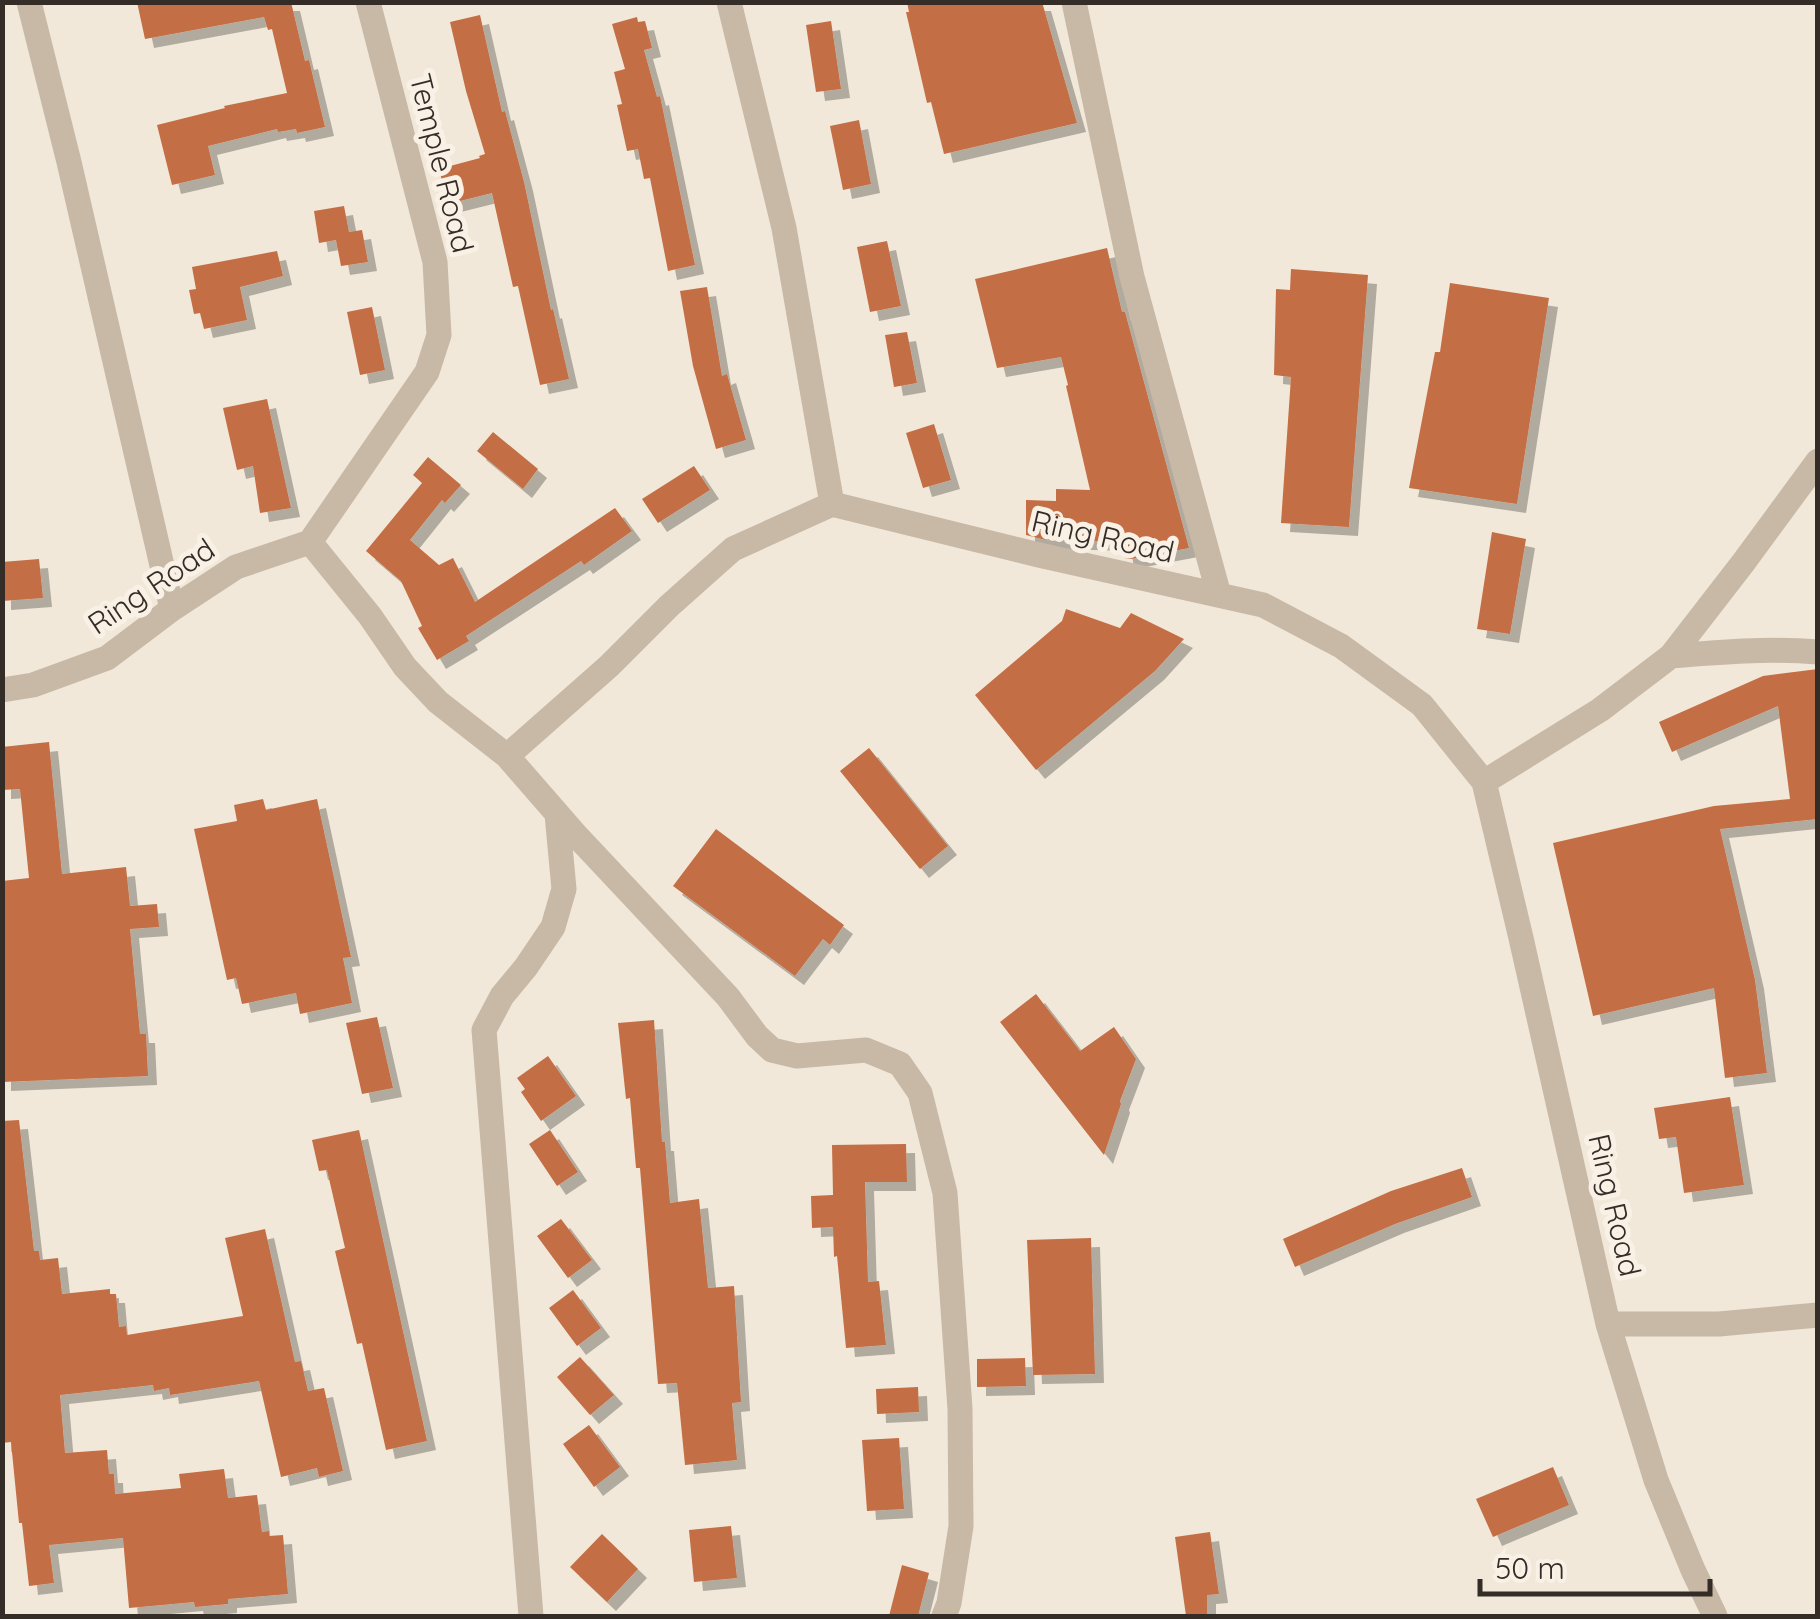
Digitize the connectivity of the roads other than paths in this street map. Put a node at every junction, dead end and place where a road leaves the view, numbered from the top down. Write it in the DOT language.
graph roads {
  1 [pos="29,2"];
  2 [pos="368,2"];
  3 [pos="729,2"];
  4 [pos="1074,2"];
  5 [pos="1818,461"];
  6 [pos="832,504"];
  7 [pos="310,542"];
  8 [pos="1219,595"];
  9 [pos="172,609"];
  10 [pos="1818,652"];
  11 [pos="1671,656"];
  12 [pos="2,690"];
  13 [pos="507,756"];
  14 [pos="1484,782"];
  15 [pos="557,814"];
  16 [pos="1818,1315"];
  17 [pos="1608,1324"];
  18 [pos="531,1616"];
  19 [pos="944,1616"];
  20 [pos="1716,1616"];
  1 -- 9 [label="street"];
  2 -- 7 [label="street, Temple Road"];
  3 -- 6 [label="street"];
  4 -- 8 [label="street"];
  5 -- 11 [label="street"];
  6 -- 8 [label="street, Ring Road"];
  6 -- 13 [label="street"];
  7 -- 9 [label="street, Ring Road"];
  7 -- 13 [label="street"];
  8 -- 14 [label="street, Ring Road"];
  9 -- 12 [label="street, Ring Road"];
  10 -- 11 [label="street"];
  11 -- 14 [label="street"];
  13 -- 15 [label="street"];
  14 -- 17 [label="street, Ring Road"];
  15 -- 18 [label="street"];
  15 -- 19 [label="street"];
  16 -- 17 [label="street"];
  17 -- 20 [label="street, Ring Road"];
}
